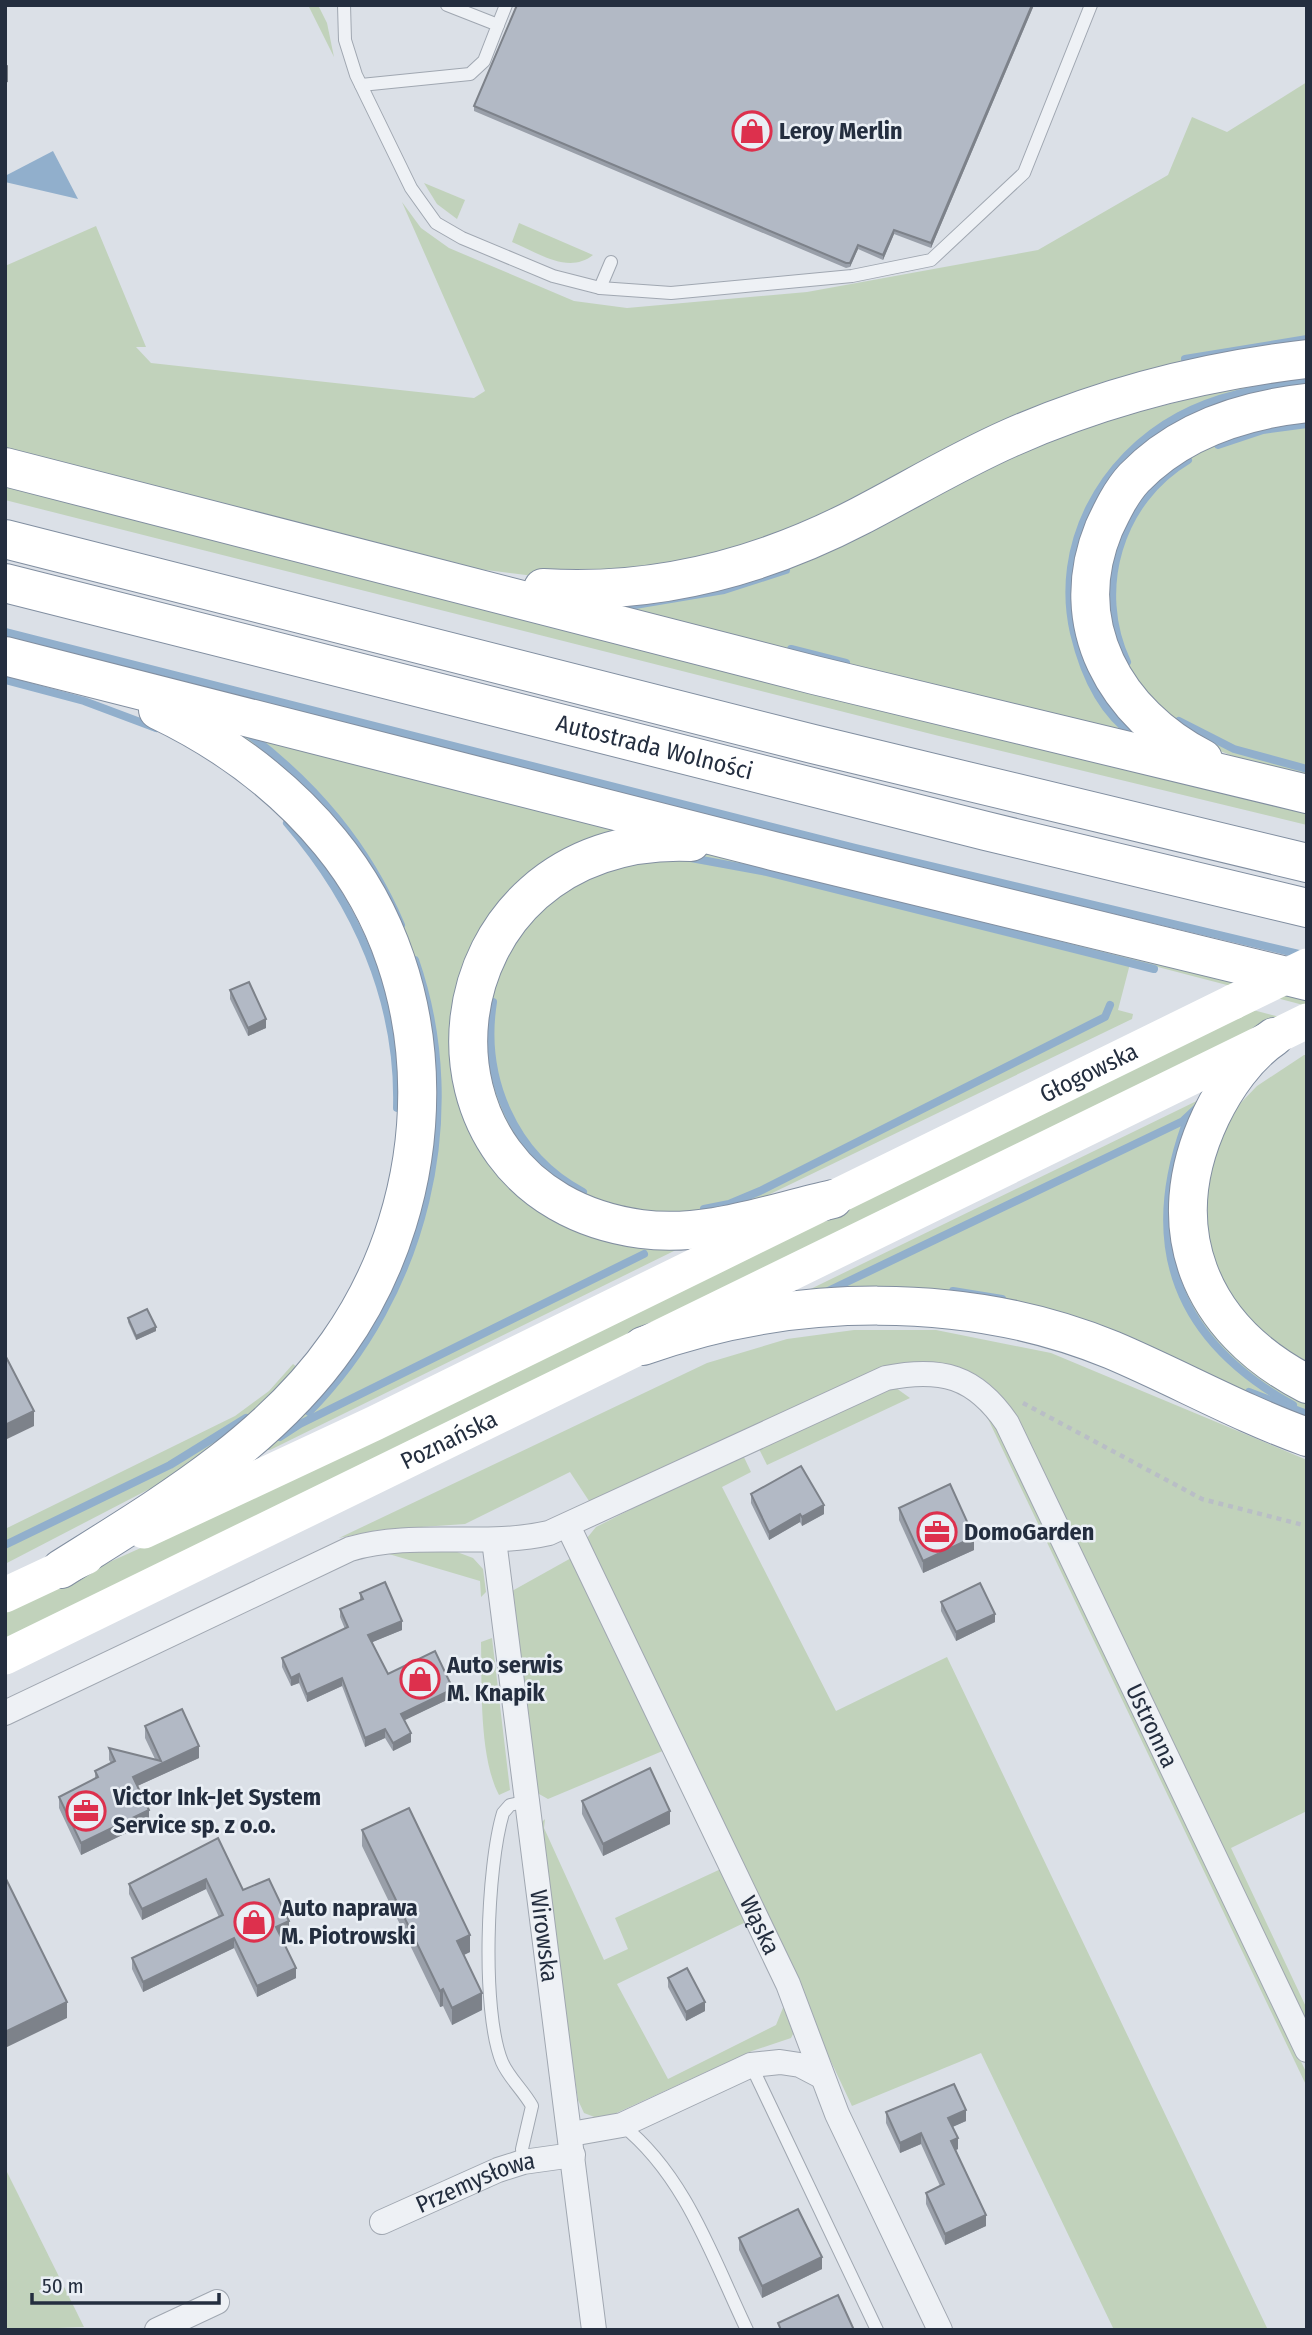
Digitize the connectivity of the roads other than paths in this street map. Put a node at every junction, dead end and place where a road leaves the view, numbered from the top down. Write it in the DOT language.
graph roads {
  1 [pos="337,5"];
  2 [pos="447,5"];
  3 [pos="506,5"];
  4 [pos="1091,5"];
  5 [pos="343,12"];
  6 [pos="498,25"];
  7 [pos="360,85"];
  8 [pos="611,262"];
  9 [pos="600,288"];
  10 [pos="1307,359"];
  11 [pos="1307,403"];
  12 [pos="5,467"];
  13 [pos="5,539"];
  14 [pos="454,581"];
  15 [pos="5,583"];
  16 [pos="5,656"];
  17 [pos="73,673"];
  18 [pos="1270,785"];
  19 [pos="1307,794"];
  20 [pos="773,851"];
  21 [pos="1307,863"];
  22 [pos="1307,908"];
  23 [pos="1307,966"];
  24 [pos="1307,981"];
  25 [pos="1290,1029"];
  26 [pos="872,1180"];
  27 [pos="833,1199"];
  28 [pos="893,1224"];
  29 [pos="643,1346"];
  30 [pos="1307,1384"];
  31 [pos="1307,1437"];
  32 [pos="568,1526"];
  33 [pos="494,1540"];
  34 [pos="61,1569"];
  35 [pos="5,1595"];
  36 [pos="5,1657"];
  37 [pos="5,1713"];
  38 [pos="528,1801"];
  39 [pos="1307,2050"];
  40 [pos="751,2065"];
  41 [pos="821,2076"];
  42 [pos="622,2125"];
  43 [pos="572,2145"];
  44 [pos="523,2162"];
  45 [pos="382,2222"];
  46 [pos="217,2302"];
  47 [pos="157,2330"];
  48 [pos="594,2330"];
  49 [pos="747,2330"];
  50 [pos="877,2330"];
  51 [pos="940,2330"];
  1 -- 5 [label="lane"];
  2 -- 6 [label="lane"];
  3 -- 6 [label="lane"];
  4 -- 9 [label="lane"];
  5 -- 7 [label="lane"];
  6 -- 7 [label="lane"];
  7 -- 9 [label="lane"];
  8 -- 9 [label="lane"];
  10 -- 14 [label="highway"];
  11 -- 18 [label="highway"];
  12 -- 14 [label="highway"];
  13 -- 21 [label="highway, Autostrada Wolności"];
  14 -- 18 [label="highway"];
  15 -- 22 [label="highway, Autostrada Wolności"];
  16 -- 17 [label="highway"];
  17 -- 20 [label="highway"];
  17 -- 34 [label="highway"];
  18 -- 19 [label="highway"];
  20 -- 24 [label="highway"];
  20 -- 27 [label="highway"];
  23 -- 26 [label="main road, Głogowska, bridge"];
  25 -- 28 [label="main road, Głogowska"];
  25 -- 30 [label="highway"];
  26 -- 27 [label="main road, Poznańska"];
  27 -- 34 [label="main road, Poznańska"];
  28 -- 29 [label="main road, Poznańska"];
  29 -- 31 [label="highway"];
  29 -- 36 [label="main road, Poznańska"];
  32 -- 33 [label="street"];
  32 -- 39 [label="street, Ustronna"];
  32 -- 41 [label="street, Wąska"];
  33 -- 37 [label="street"];
  33 -- 38 [label="street, Wirowska"];
  34 -- 35 [label="main road, Poznańska"];
  38 -- 43 [label="street, Wirowska"];
  38 -- 44 [label="lane"];
  40 -- 41 [label="street"];
  40 -- 42 [label="street, Przemysłowa"];
  40 -- 50 [label="lane"];
  41 -- 51 [label="street, Wąska"];
  42 -- 43 [label="street, Przemysłowa"];
  42 -- 49 [label="lane"];
  43 -- 44 [label="street, Przemysłowa"];
  43 -- 48 [label="street, Wirowska"];
  44 -- 45 [label="street, Przemysłowa"];
  46 -- 47 [label="street"];
}
